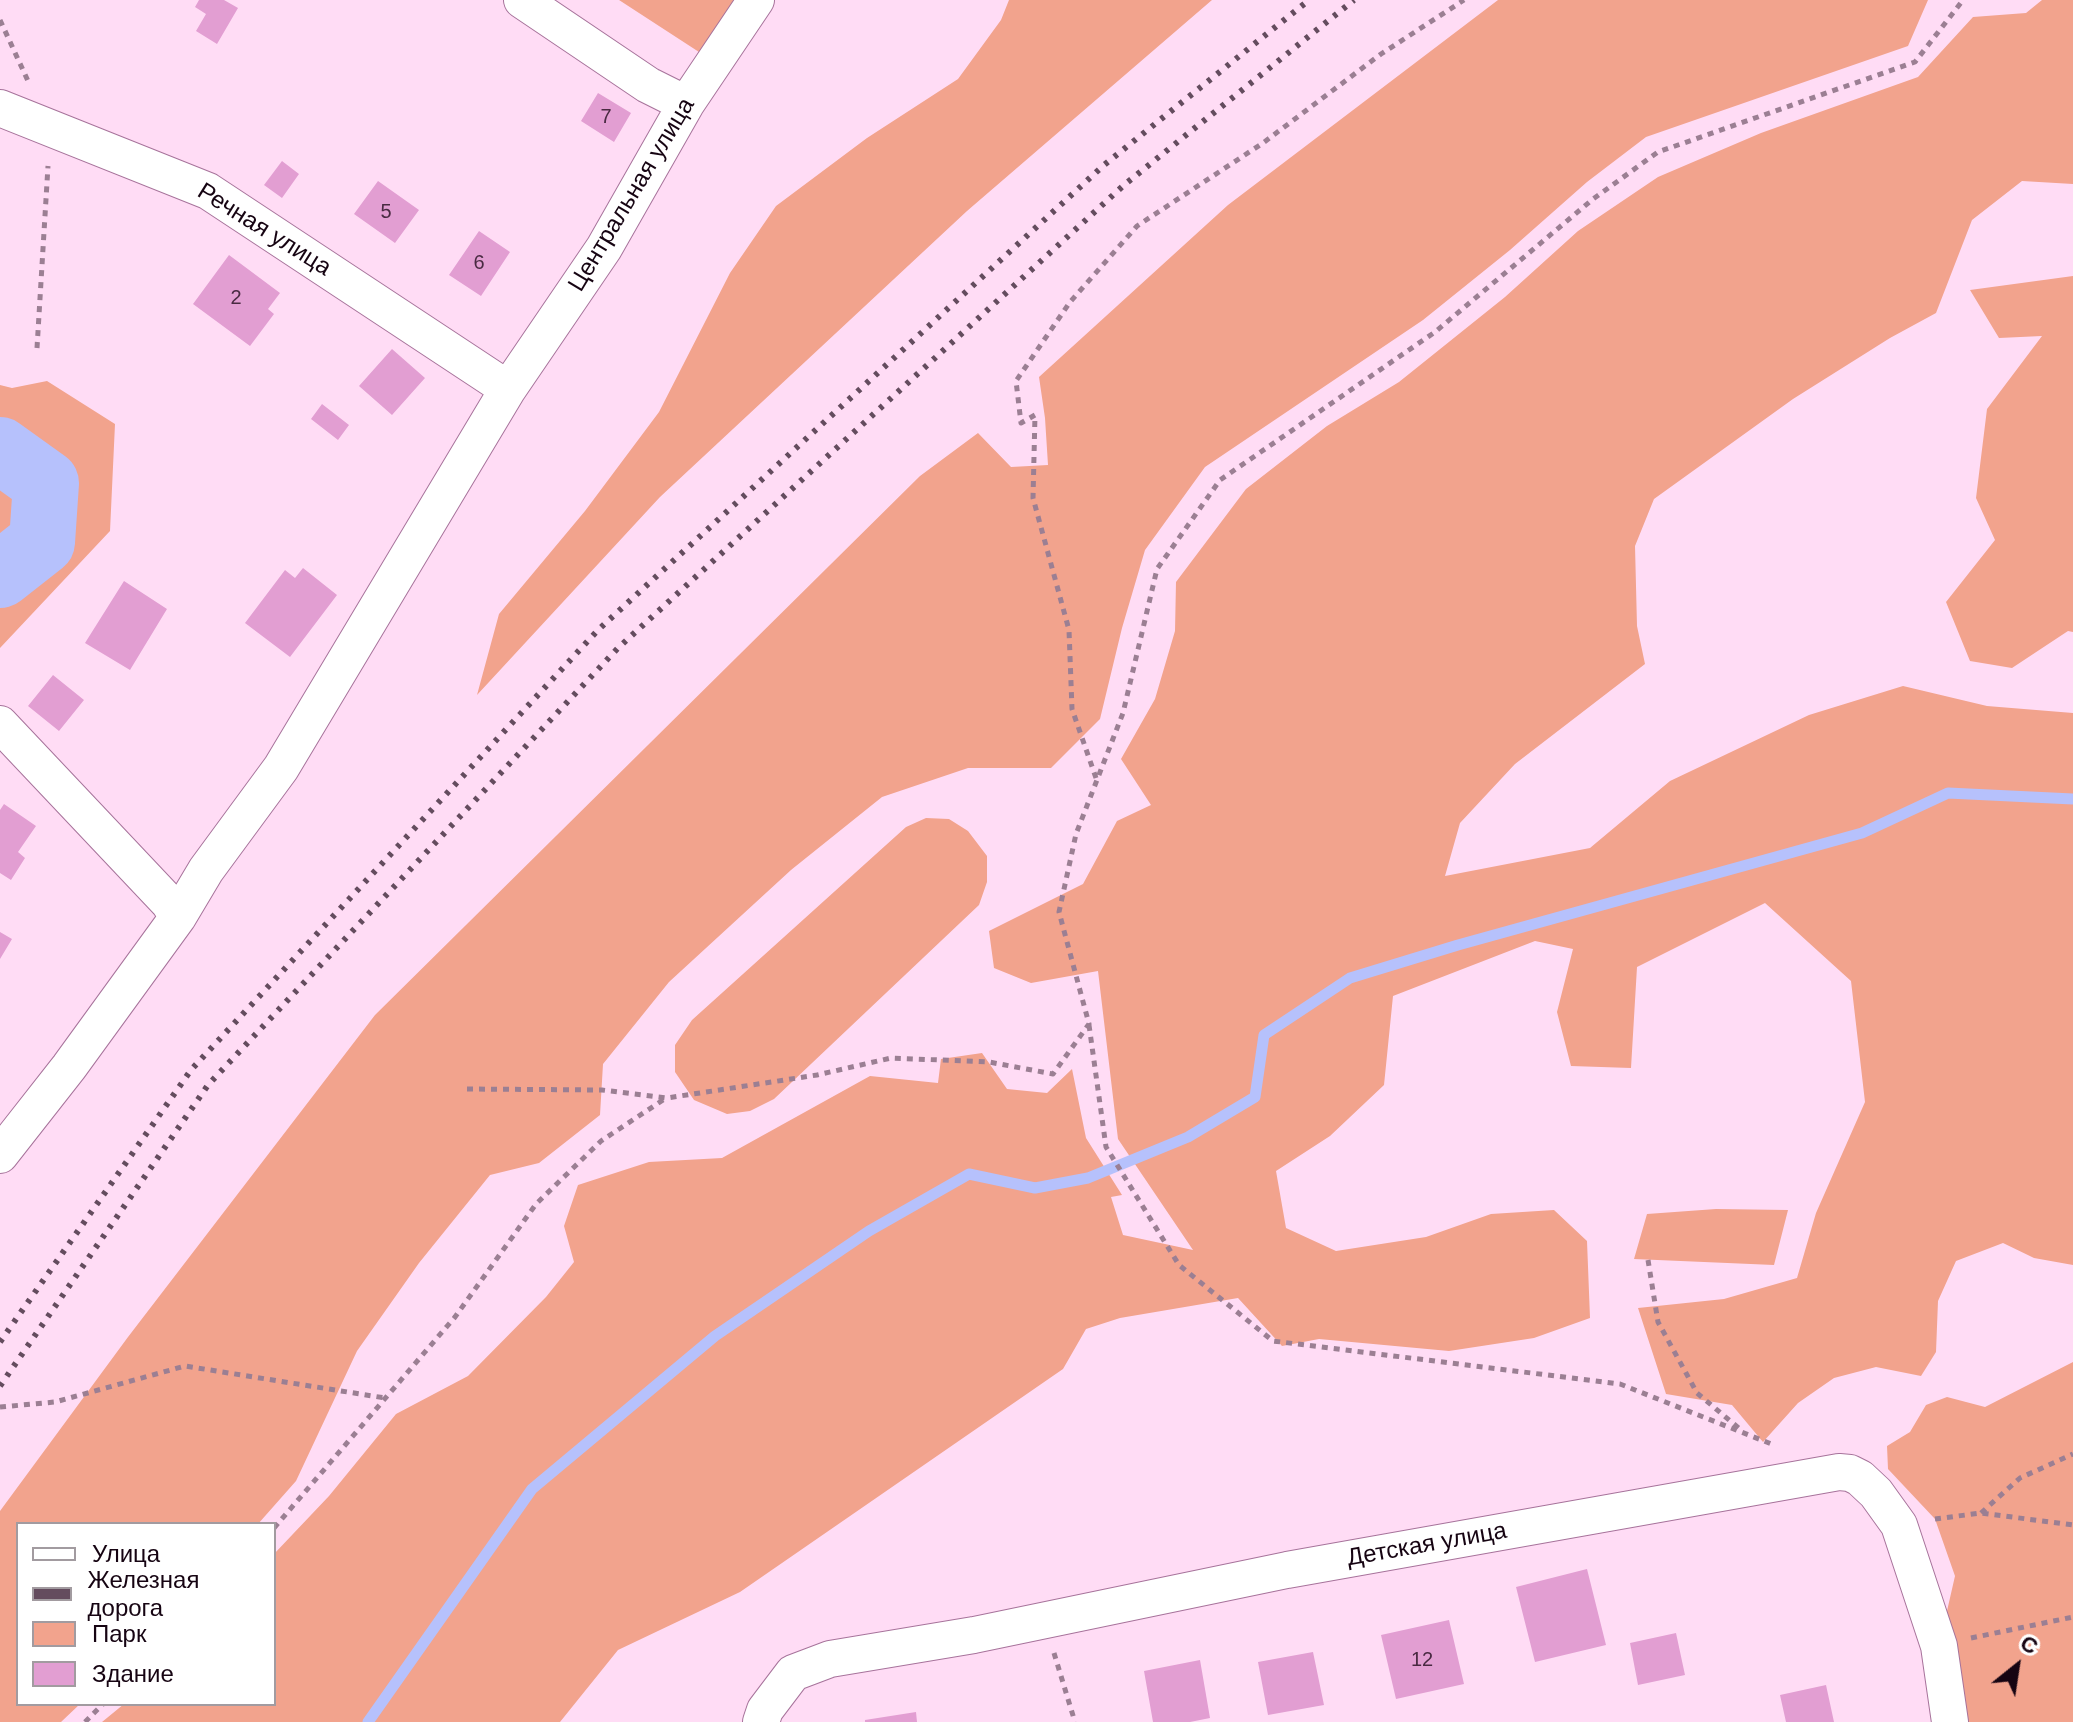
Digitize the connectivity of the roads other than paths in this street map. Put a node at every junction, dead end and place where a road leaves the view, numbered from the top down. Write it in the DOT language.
graph roads {
  1 [pos="522,0"];
  2 [pos="756,0"];
  3 [pos="686,104"];
  4 [pos="0,108"];
  5 [pos="508,389"];
  6 [pos="0,724"];
  7 [pos="178,917"];
  8 [pos="0,1155"];
  9 [pos="1944,1711"];
  10 [pos="761,1722"];
  1 -- 3 [label="street"];
  2 -- 3 [label="street, Центральная улица"];
  3 -- 5 [label="street, Центральная улица"];
  4 -- 5 [label="street, Речная улица"];
  5 -- 7 [label="street, Центральная улица"];
  6 -- 7 [label="street"];
  7 -- 8 [label="street, Центральная улица"];
  9 -- 10 [label="street, Детская улица"];
}
